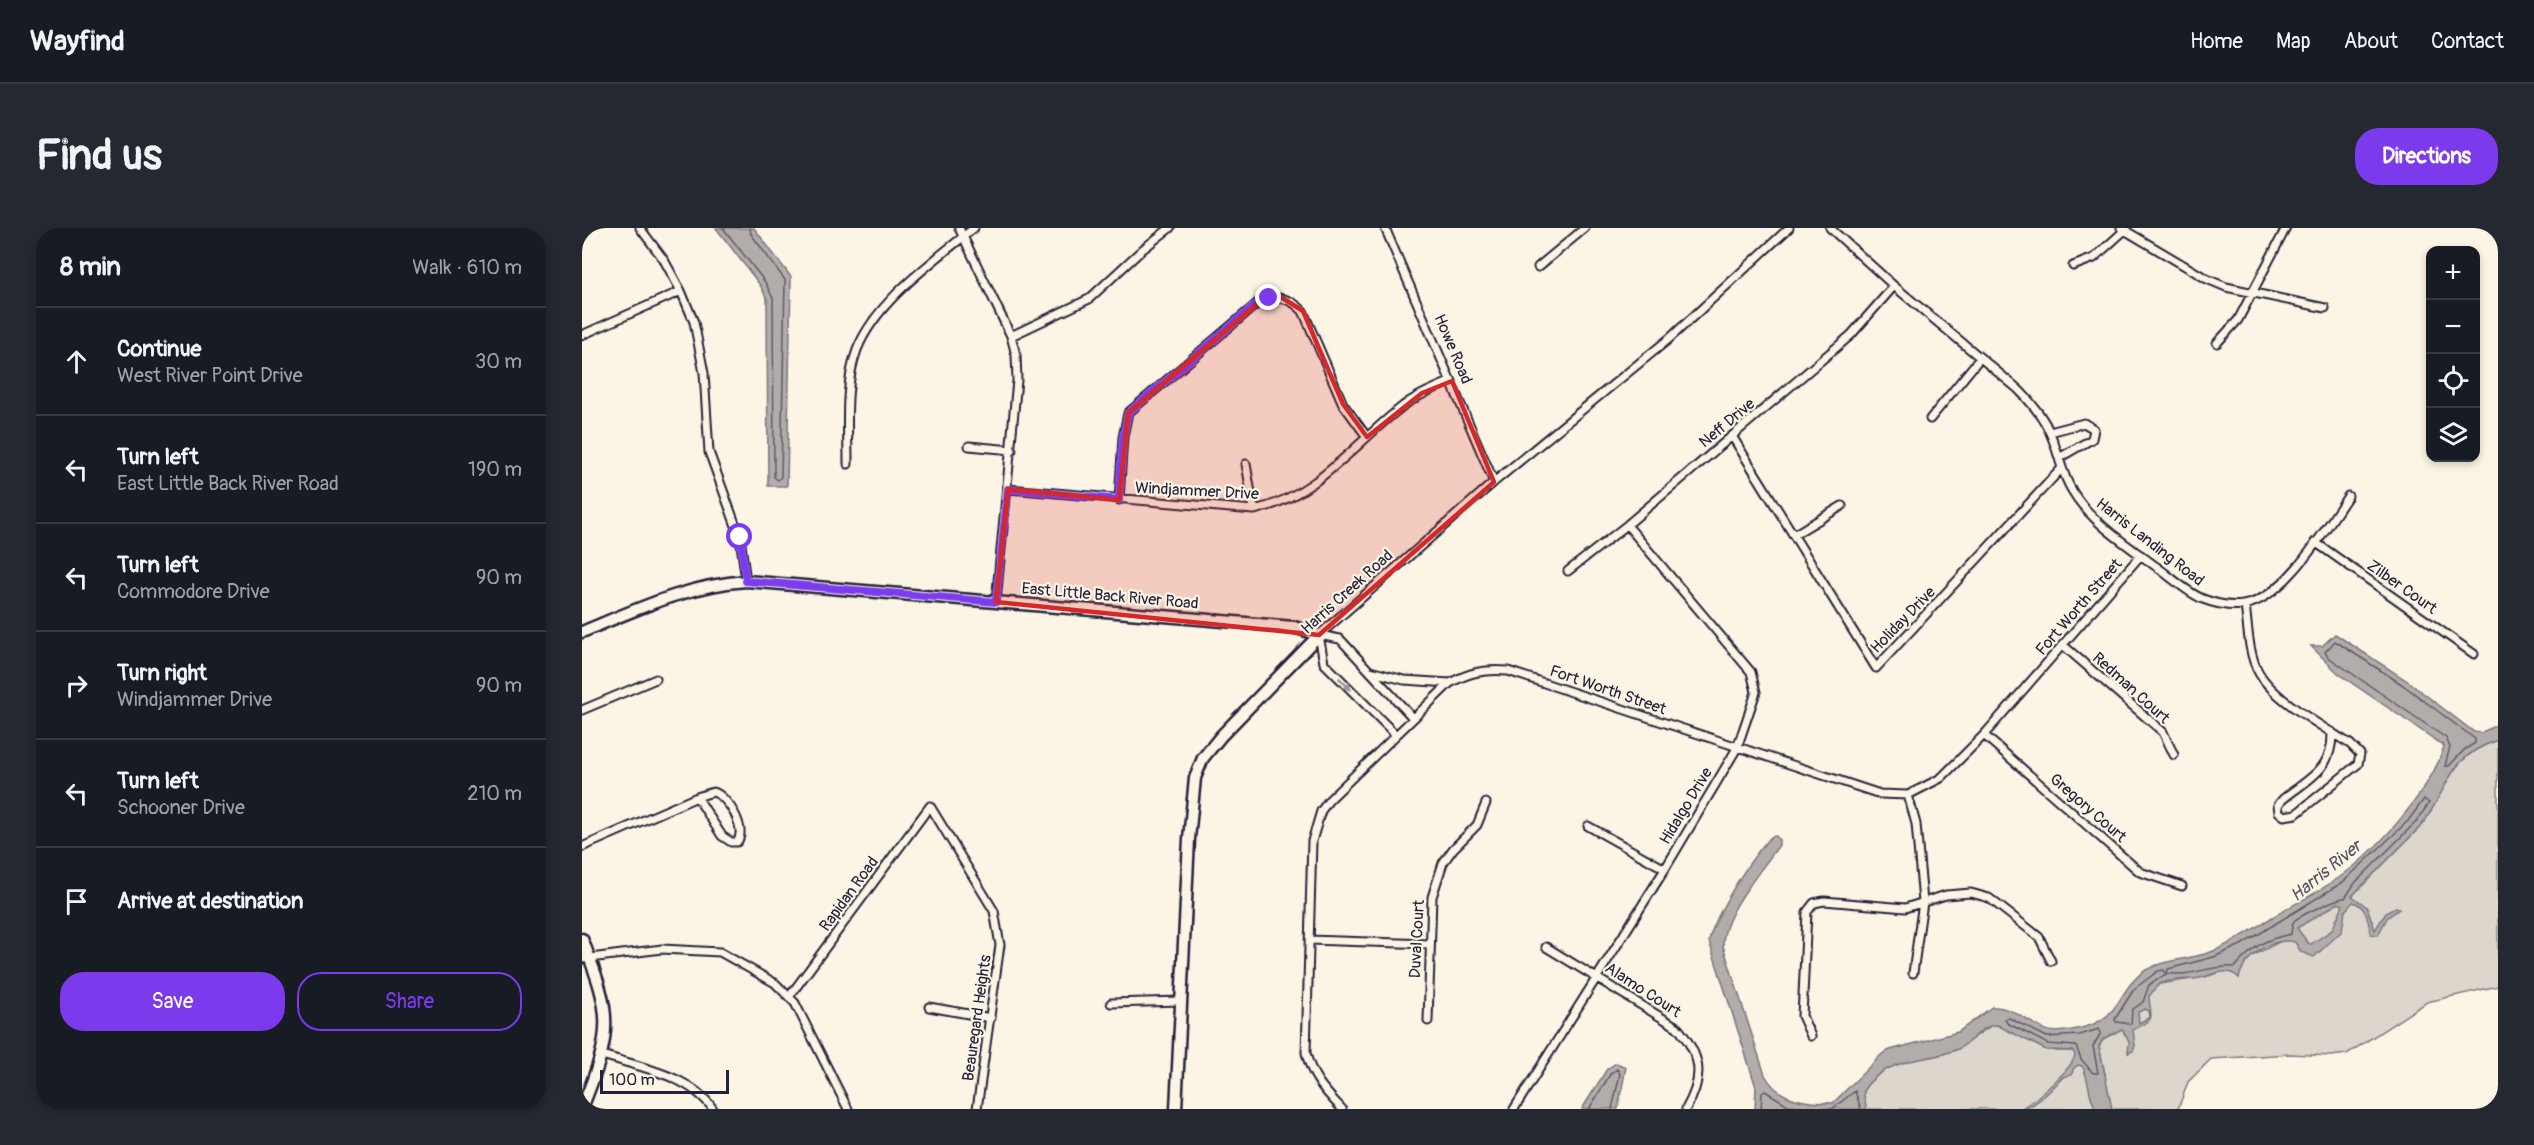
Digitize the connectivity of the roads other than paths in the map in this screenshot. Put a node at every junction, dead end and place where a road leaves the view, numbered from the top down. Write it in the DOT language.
graph roads {
  1 [pos="640,228"];
  2 [pos="959,228"];
  3 [pos="974,228"];
  4 [pos="1170,228"];
  5 [pos="1385,228"];
  6 [pos="1585,228"];
  7 [pos="1789,228"];
  8 [pos="1830,228"];
  9 [pos="2286,228"];
  10 [pos="2124,229"];
  11 [pos="963,237"];
  12 [pos="2073,266"];
  13 [pos="1538,267"];
  14 [pos="1894,286"];
  15 [pos="681,291"];
  16 [pos="2252,294"];
  17 [pos="2325,308"];
  18 [pos="582,335"];
  19 [pos="1011,336"];
  20 [pos="2217,343"];
  21 [pos="1980,358"];
  22 [pos="1452,381"];
  23 [pos="1930,419"];
  24 [pos="2050,432"];
  25 [pos="1732,436"];
  26 [pos="1367,437"];
  27 [pos="969,446"];
  28 [pos="1012,450"];
  29 [pos="2058,458"];
  30 [pos="848,464"];
  31 [pos="1246,464"];
  32 [pos="2062,468"];
  33 [pos="1494,482"];
  34 [pos="1008,489"];
  35 [pos="2348,496"];
  36 [pos="1119,500"];
  37 [pos="1842,506"];
  38 [pos="1254,510"];
  39 [pos="1628,525"];
  40 [pos="1795,534"];
  41 [pos="2315,543"];
  42 [pos="2141,555"];
  43 [pos="1568,571"];
  44 [pos="746,581"];
  45 [pos="996,602"];
  46 [pos="2245,605"];
  47 [pos="582,632"];
  48 [pos="1319,635"];
  49 [pos="2064,645"];
  50 [pos="2474,654"];
  51 [pos="1370,671"];
  52 [pos="656,679"];
  53 [pos="1450,683"];
  54 [pos="582,710"];
  55 [pos="1412,717"];
  56 [pos="2332,732"];
  57 [pos="1395,734"];
  58 [pos="1984,735"];
  59 [pos="1737,748"];
  60 [pos="2174,755"];
  61 [pos="1908,795"];
  62 [pos="697,797"];
  63 [pos="1486,803"];
  64 [pos="930,806"];
  65 [pos="1588,826"];
  66 [pos="582,847"];
  67 [pos="1665,869"];
  68 [pos="2182,886"];
  69 [pos="1923,902"];
  70 [pos="582,939"];
  71 [pos="1309,940"];
  72 [pos="1430,944"];
  73 [pos="1546,947"];
  74 [pos="585,957"];
  75 [pos="2051,961"];
  76 [pos="1913,973"];
  77 [pos="1598,976"];
  78 [pos="789,997"];
  79 [pos="1180,1001"];
  80 [pos="1111,1003"];
  81 [pos="929,1007"];
  82 [pos="991,1017"];
  83 [pos="1428,1021"];
  84 [pos="1811,1036"];
  85 [pos="602,1055"];
  86 [pos="582,1108"];
  87 [pos="713,1109"];
  88 [pos="848,1109"];
  89 [pos="977,1109"];
  90 [pos="1176,1109"];
  91 [pos="1342,1109"];
  92 [pos="1514,1109"];
  93 [pos="1686,1109"];
  1 -- 15 [label="street"];
  2 -- 11 [label="street"];
  3 -- 11 [label="street"];
  4 -- 19 [label="street"];
  5 -- 22 [label="street, Howe Road"];
  6 -- 13 [label="street"];
  7 -- 33 [label="street, Harris Creek Road"];
  8 -- 14 [label="street, Harris Landing Road"];
  9 -- 16 [label="street"];
  10 -- 12 [label="street"];
  10 -- 16 [label="street"];
  11 -- 19 [label="street"];
  11 -- 30 [label="street"];
  14 -- 21 [label="street, Harris Landing Road"];
  14 -- 25 [label="street, Neff Drive"];
  15 -- 18 [label="street"];
  15 -- 44 [label="street"];
  16 -- 17 [label="street"];
  16 -- 20 [label="street"];
  19 -- 28 [label="street"];
  21 -- 23 [label="street"];
  21 -- 24 [label="street, Harris Landing Road"];
  22 -- 26 [label="street, Windjammer Drive"];
  22 -- 33 [label="street, Howe Road"];
  24 -- 29 [label="street, Harris Landing Road"];
  24 -- 29 [label="street"];
  25 -- 39 [label="street, Neff Drive"];
  25 -- 40 [label="street, Holiday Drive"];
  26 -- 36 [label="street"];
  26 -- 38 [label="street, Windjammer Drive"];
  27 -- 28 [label="street"];
  28 -- 34 [label="street"];
  29 -- 32 [label="street, Harris Landing Road"];
  31 -- 38 [label="street"];
  32 -- 40 [label="street, Holiday Drive"];
  32 -- 42 [label="street, Harris Landing Road"];
  33 -- 48 [label="street, Harris Creek Road"];
  34 -- 36 [label="street, Windjammer Drive"];
  34 -- 45 [label="street"];
  35 -- 41 [label="street"];
  36 -- 38 [label="street, Windjammer Drive"];
  37 -- 40 [label="street"];
  39 -- 43 [label="street, Neff Drive"];
  39 -- 59 [label="street, Hidalgo Drive"];
  41 -- 46 [label="street"];
  41 -- 50 [label="street, Zilber Court"];
  42 -- 46 [label="street, Harris Landing Road"];
  42 -- 49 [label="street, Fort Worth Street"];
  44 -- 45 [label="street, East Little Back River Road"];
  44 -- 47 [label="street, East Little Back River Road"];
  45 -- 48 [label="street, East Little Back River Road"];
  46 -- 56 [label="street"];
  48 -- 51 [label="street, East Little Back River Road"];
  48 -- 57 [label="street, one-way"];
  48 -- 79 [label="street, Harris Creek Road"];
  49 -- 58 [label="street, Fort Worth Street"];
  49 -- 60 [label="street, Redman Court"];
  51 -- 53 [label="street"];
  51 -- 55 [label="street, East Little Back River Road"];
  52 -- 54 [label="street"];
  53 -- 55 [label="street, Fort Worth Street"];
  53 -- 59 [label="street, Fort Worth Street"];
  55 -- 57 [label="street, Fort Worth Street"];
  56 -- 56 [label="street"];
  57 -- 71 [label="street, Fort Worth Street"];
  58 -- 61 [label="street, Fort Worth Street"];
  58 -- 68 [label="street, Gregory Court"];
  59 -- 61 [label="street, Fort Worth Street"];
  59 -- 67 [label="street, Hidalgo Drive"];
  61 -- 69 [label="street"];
  62 -- 62 [label="street"];
  62 -- 66 [label="street"];
  63 -- 72 [label="street, Duval Court"];
  64 -- 78 [label="street, Rapidan Road"];
  64 -- 82 [label="street, Beauregard Heights"];
  65 -- 67 [label="street"];
  67 -- 77 [label="street, Hidalgo Drive"];
  69 -- 75 [label="street"];
  69 -- 76 [label="street"];
  69 -- 84 [label="street"];
  70 -- 74 [label="street"];
  71 -- 72 [label="street"];
  71 -- 91 [label="street, Fort Worth Street"];
  72 -- 83 [label="street, Duval Court"];
  73 -- 77 [label="street, Alamo Court"];
  74 -- 78 [label="street"];
  74 -- 85 [label="street"];
  77 -- 92 [label="street, Hidalgo Drive"];
  77 -- 93 [label="street, Alamo Court"];
  78 -- 88 [label="street"];
  79 -- 80 [label="street"];
  79 -- 90 [label="street, Harris Creek Road"];
  81 -- 82 [label="street"];
  82 -- 89 [label="street, Beauregard Heights"];
  85 -- 86 [label="street"];
  85 -- 87 [label="street"];
}
